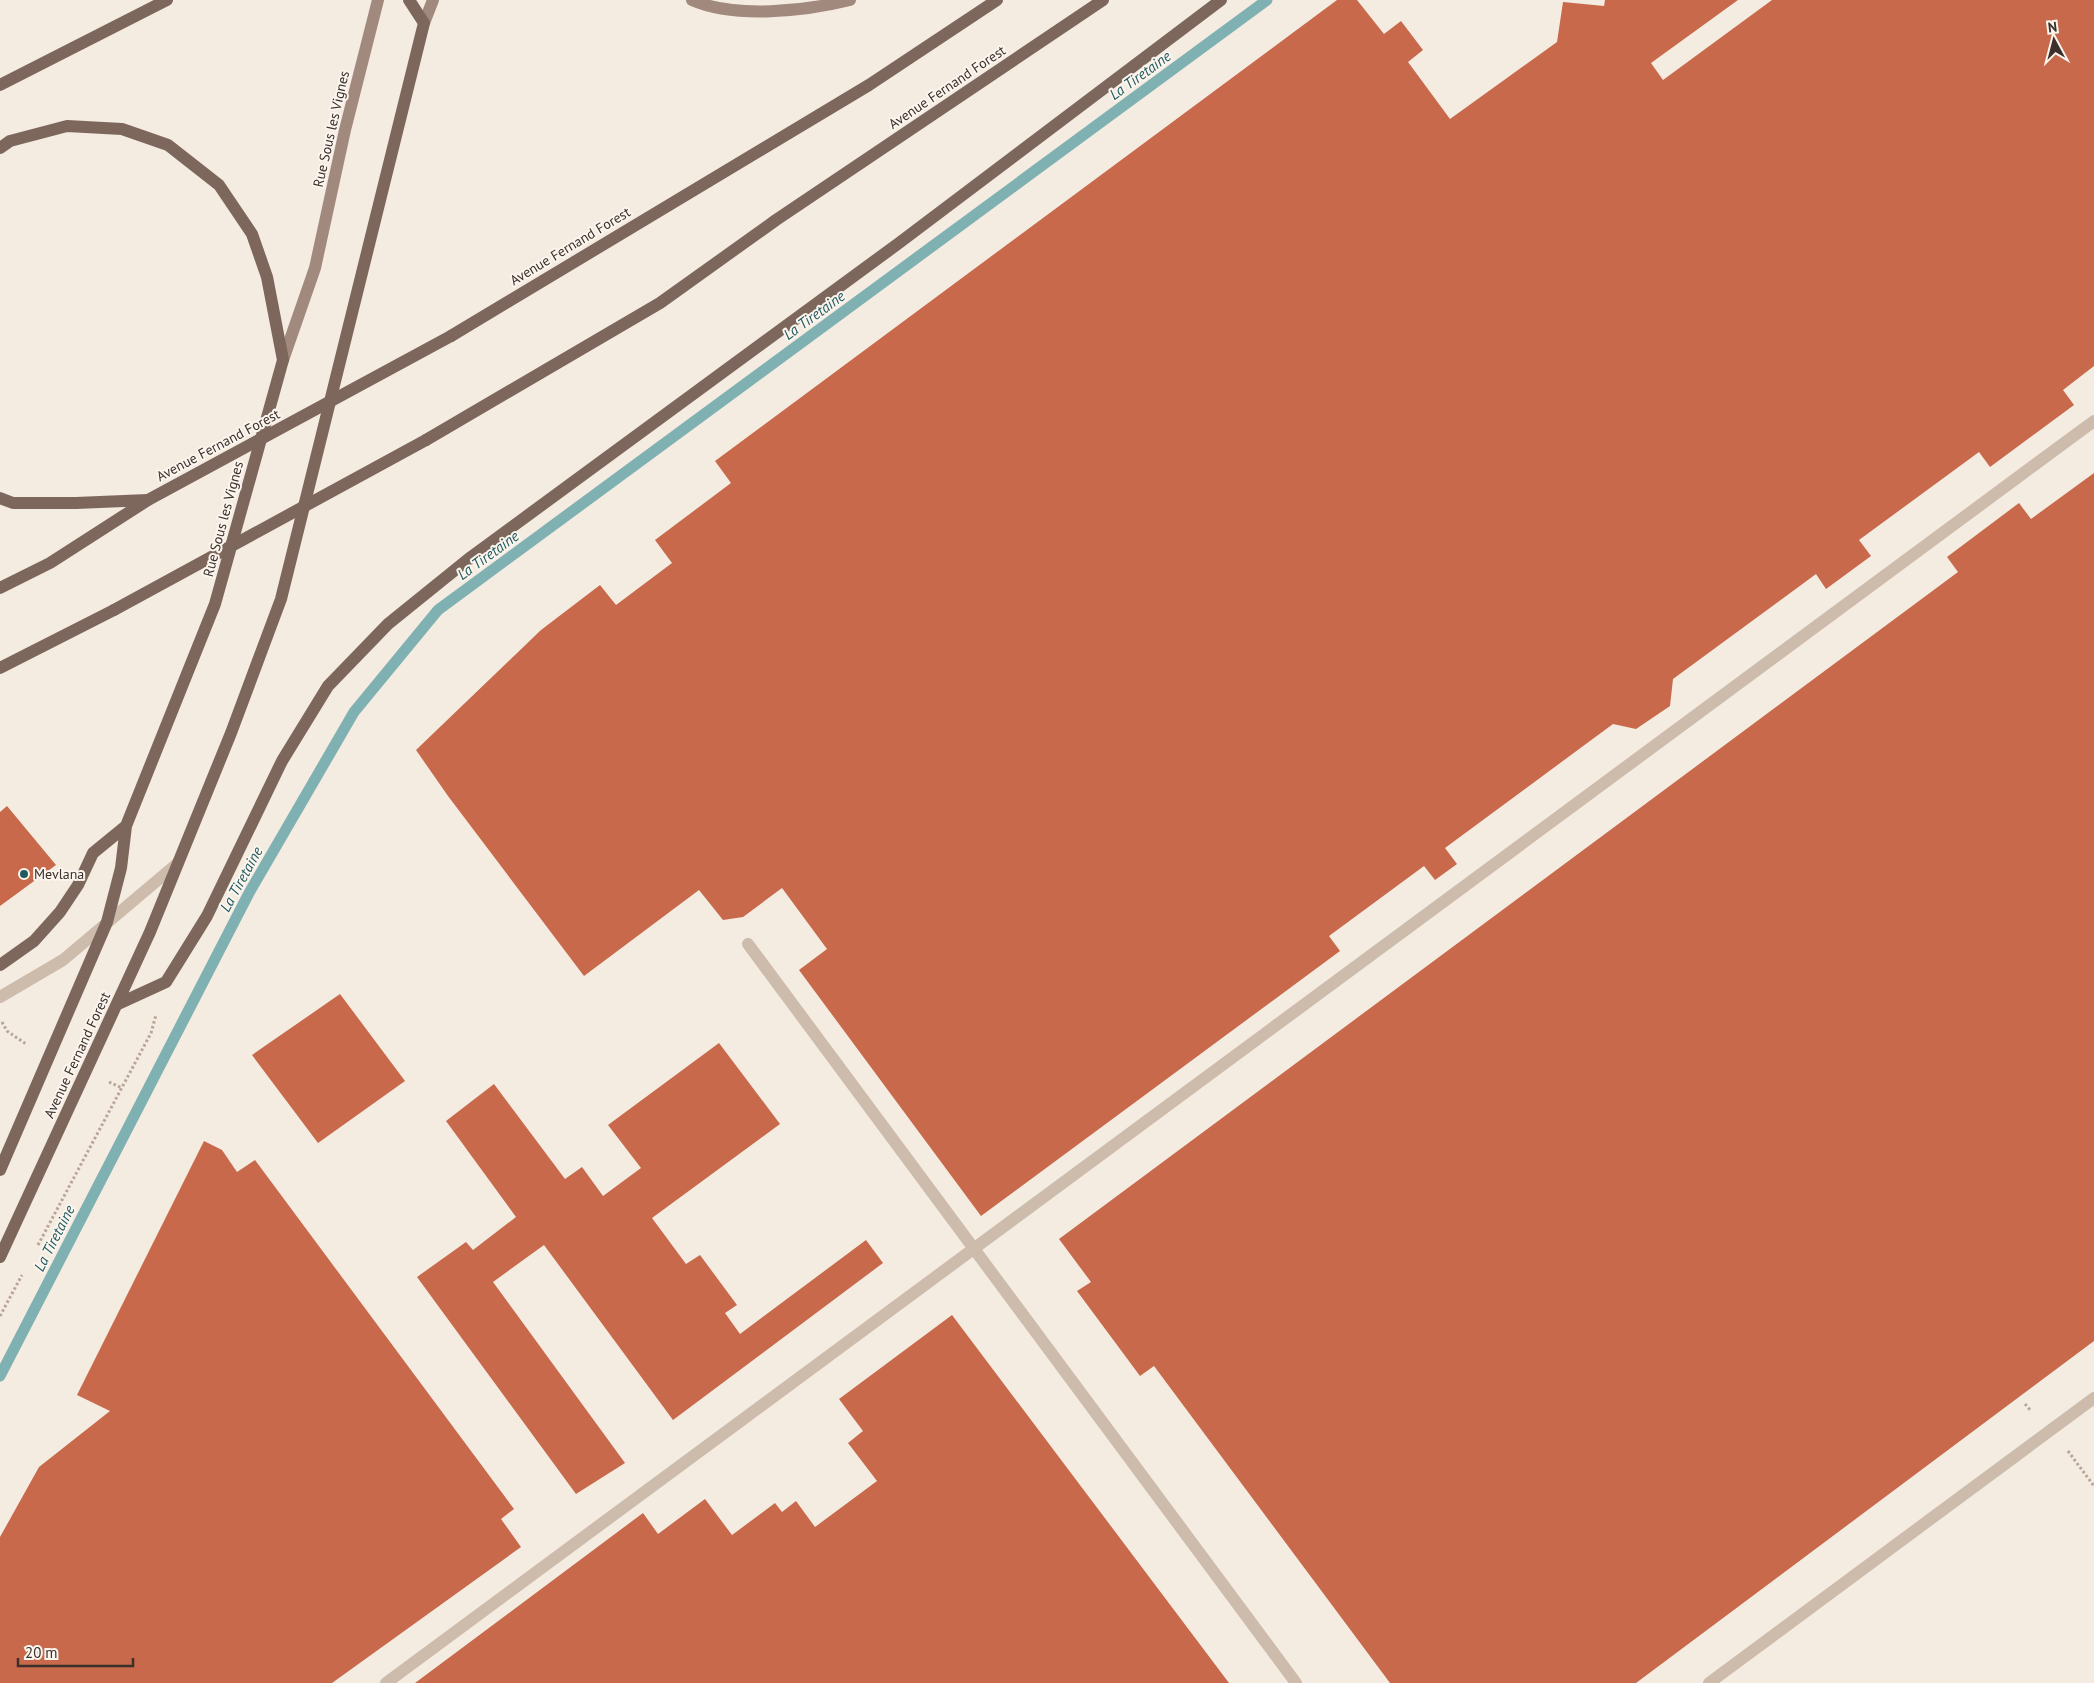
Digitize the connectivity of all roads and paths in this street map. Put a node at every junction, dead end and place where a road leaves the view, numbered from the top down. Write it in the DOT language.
graph roads {
  1 [pos="167,0"];
  2 [pos="378,0"];
  3 [pos="409,0"];
  4 [pos="433,0"];
  5 [pos="692,0"];
  6 [pos="850,0"];
  7 [pos="997,0"];
  8 [pos="1104,0"];
  9 [pos="1222,0"];
  10 [pos="424,23"];
  11 [pos="0,85"];
  12 [pos="0,148"];
  13 [pos="283,360"];
  14 [pos="2094,422"];
  15 [pos="0,498"];
  16 [pos="148,500"];
  17 [pos="0,588"];
  18 [pos="0,668"];
  19 [pos="126,826"];
  20 [pos="178,863"];
  21 [pos="107,922"];
  22 [pos="748,944"];
  23 [pos="0,965"];
  24 [pos="0,997"];
  25 [pos="118,1004"];
  26 [pos="0,1170"];
  27 [pos="974,1248"];
  28 [pos="0,1258"];
  29 [pos="2094,1398"];
  30 [pos="386,1683"];
  31 [pos="1296,1683"];
  32 [pos="1709,1683"];
  1 -- 11 [label="main road"];
  2 -- 13 [label="street, Rue Sous les Vignes"];
  3 -- 10 [label="main road"];
  4 -- 10 [label="street"];
  5 -- 6 [label="street"];
  7 -- 16 [label="main road, Avenue Fernand Forest, bridge"];
  8 -- 18 [label="main road, Avenue Fernand Forest, bridge"];
  9 -- 25 [label="main road"];
  10 -- 20 [label="main road"];
  12 -- 13 [label="main road"];
  13 -- 19 [label="main road, Rue Sous les Vignes"];
  14 -- 27 [label="street"];
  15 -- 16 [label="main road"];
  16 -- 17 [label="main road, Avenue Fernand Forest"];
  19 -- 21 [label="main road, Rue Sous les Vignes"];
  19 -- 23 [label="main road"];
  20 -- 21 [label="street"];
  20 -- 25 [label="main road, Avenue Fernand Forest"];
  21 -- 24 [label="street"];
  21 -- 26 [label="main road, Avenue Fernand Forest"];
  22 -- 27 [label="street"];
  25 -- 28 [label="main road, Avenue Fernand Forest"];
  27 -- 30 [label="street"];
  27 -- 31 [label="street"];
  29 -- 32 [label="street"];
}
